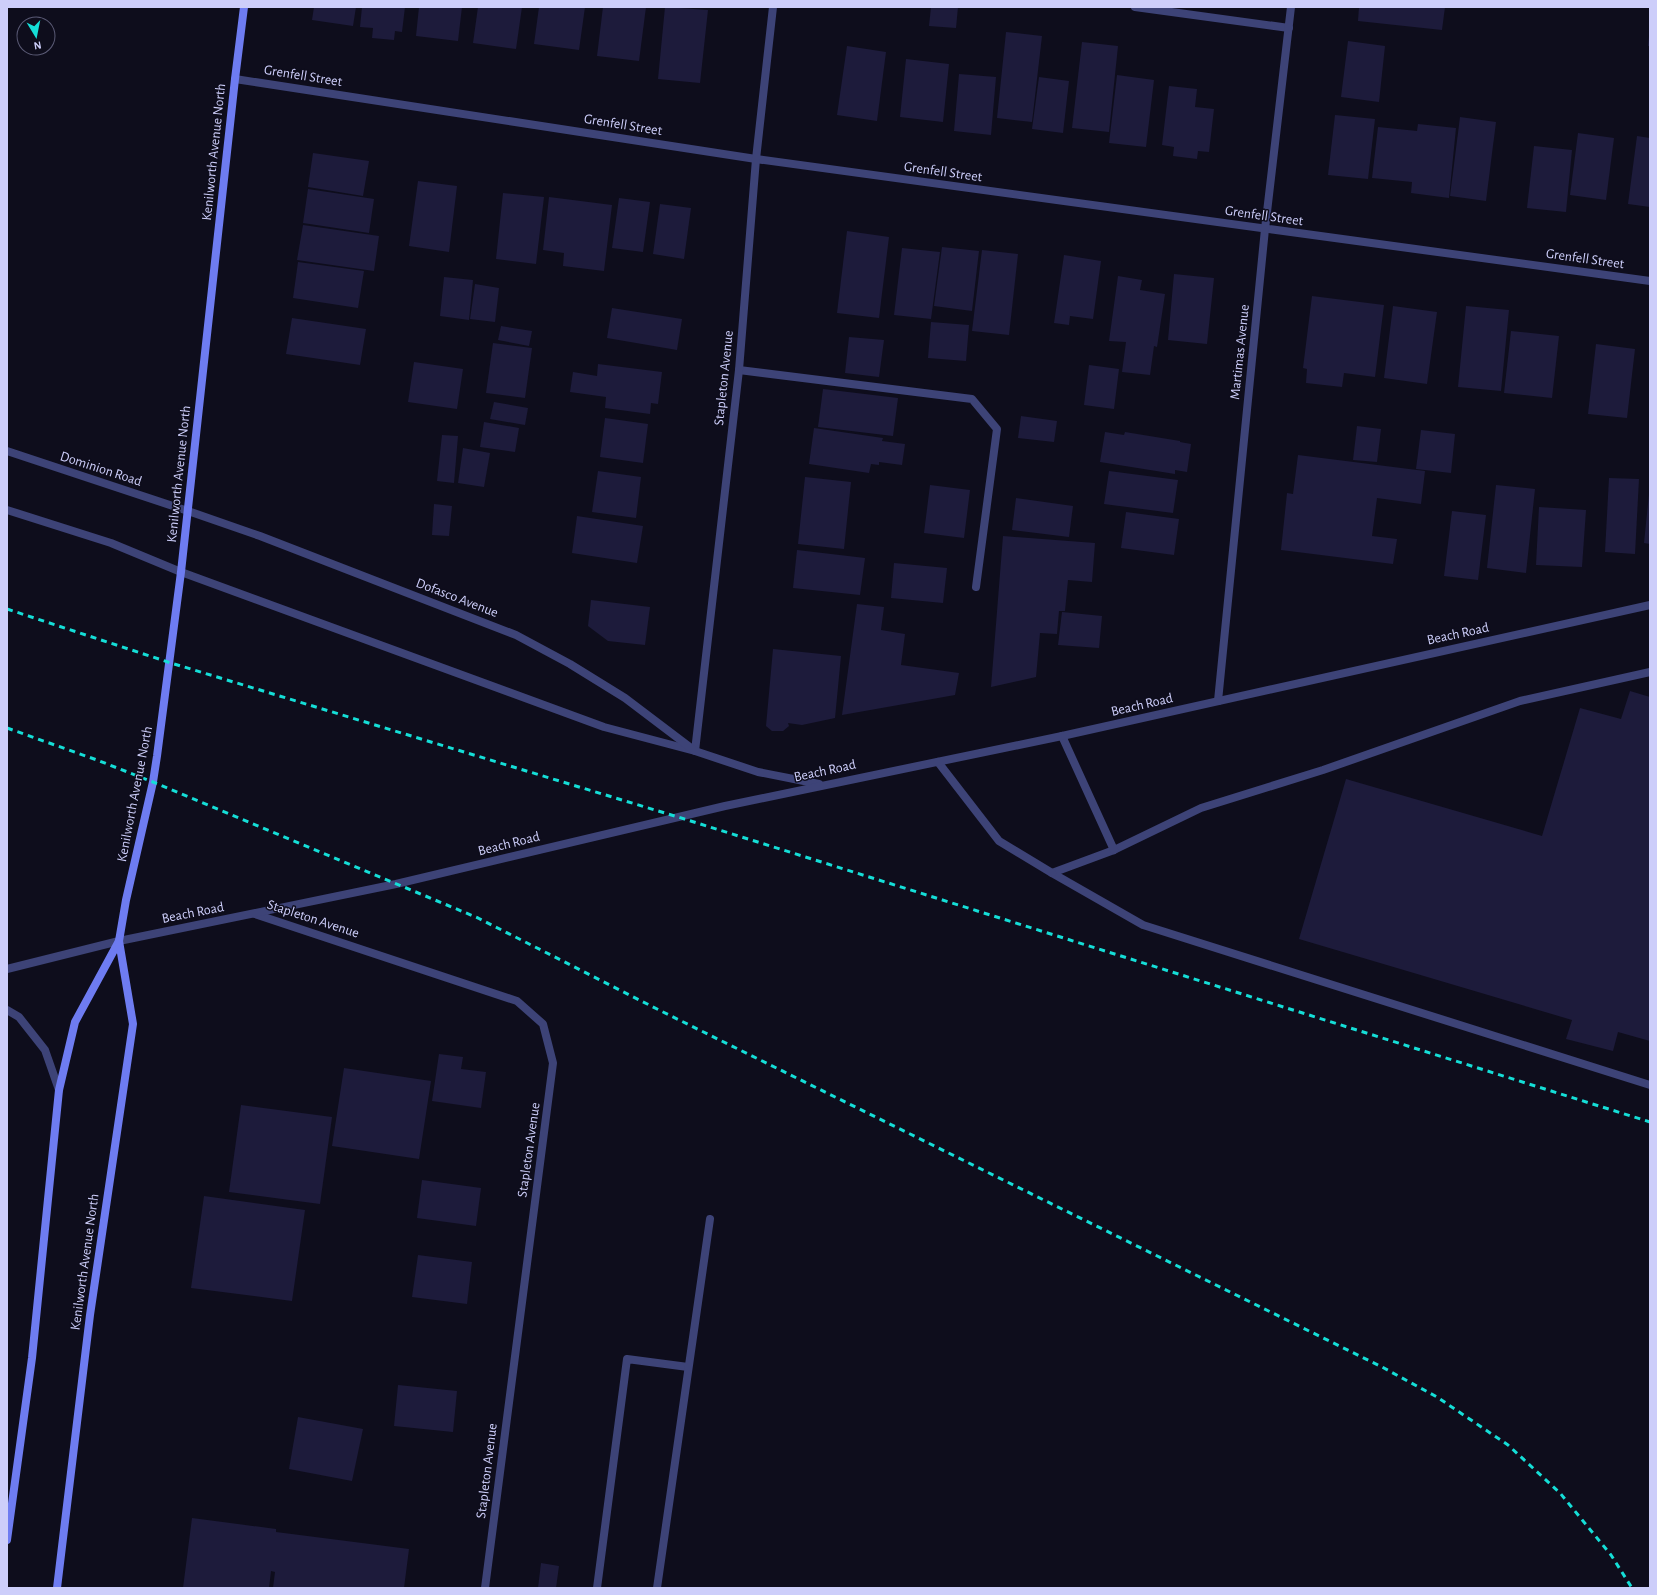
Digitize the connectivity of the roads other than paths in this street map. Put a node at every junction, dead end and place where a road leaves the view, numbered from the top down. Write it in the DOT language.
graph roads {
  1 [pos="244,7"];
  2 [pos="773,7"];
  3 [pos="1135,7"];
  4 [pos="1291,7"];
  5 [pos="1288,28"];
  6 [pos="235,79"];
  7 [pos="756,159"];
  8 [pos="1265,229"];
  9 [pos="1650,280"];
  10 [pos="739,370"];
  11 [pos="7,451"];
  12 [pos="7,510"];
  13 [pos="188,511"];
  14 [pos="181,572"];
  15 [pos="976,587"];
  16 [pos="1650,605"];
  17 [pos="1650,672"];
  18 [pos="1218,701"];
  19 [pos="1062,736"];
  20 [pos="695,751"];
  21 [pos="938,762"];
  22 [pos="824,785"];
  23 [pos="1114,850"];
  24 [pos="1052,873"];
  25 [pos="255,914"];
  26 [pos="119,941"];
  27 [pos="7,969"];
  28 [pos="7,1010"];
  29 [pos="1650,1085"];
  30 [pos="59,1090"];
  31 [pos="710,1219"];
  32 [pos="688,1367"];
  33 [pos="7,1540"];
  34 [pos="57,1588"];
  35 [pos="485,1588"];
  36 [pos="597,1588"];
  37 [pos="657,1588"];
  1 -- 6 [label="main road, Kenilworth Avenue North"];
  2 -- 7 [label="street, Stapleton Avenue"];
  3 -- 5 [label="street"];
  4 -- 5 [label="street, Martimas Avenue"];
  5 -- 8 [label="street, Martimas Avenue"];
  6 -- 7 [label="street, Grenfell Street"];
  6 -- 13 [label="main road, Kenilworth Avenue North"];
  7 -- 8 [label="street, Grenfell Street"];
  7 -- 10 [label="street, Stapleton Avenue"];
  8 -- 9 [label="street, Grenfell Street"];
  8 -- 18 [label="street, Martimas Avenue"];
  10 -- 15 [label="street"];
  10 -- 20 [label="street, Stapleton Avenue"];
  11 -- 13 [label="street, Dominion Road"];
  12 -- 14 [label="street"];
  13 -- 14 [label="main road, Kenilworth Avenue North"];
  13 -- 20 [label="street, Dofasco Avenue"];
  14 -- 20 [label="street, Dofasco Avenue"];
  14 -- 26 [label="main road, Kenilworth Avenue North"];
  16 -- 18 [label="street, Beach Road"];
  17 -- 23 [label="street"];
  18 -- 19 [label="street, Beach Road"];
  19 -- 21 [label="street, Beach Road"];
  19 -- 23 [label="street"];
  20 -- 22 [label="street, Dofasco Avenue"];
  21 -- 22 [label="street, Beach Road"];
  21 -- 24 [label="street"];
  22 -- 25 [label="street, Beach Road"];
  23 -- 24 [label="street"];
  24 -- 29 [label="street"];
  25 -- 26 [label="street, Beach Road"];
  25 -- 35 [label="street, Stapleton Avenue"];
  26 -- 27 [label="street, Beach Road"];
  26 -- 30 [label="main road, Kenilworth Avenue North"];
  26 -- 34 [label="main road, Kenilworth Avenue North"];
  28 -- 30 [label="street"];
  30 -- 33 [label="main road, Kenilworth Avenue North"];
  31 -- 32 [label="street"];
  32 -- 36 [label="street"];
  32 -- 37 [label="street"];
}
